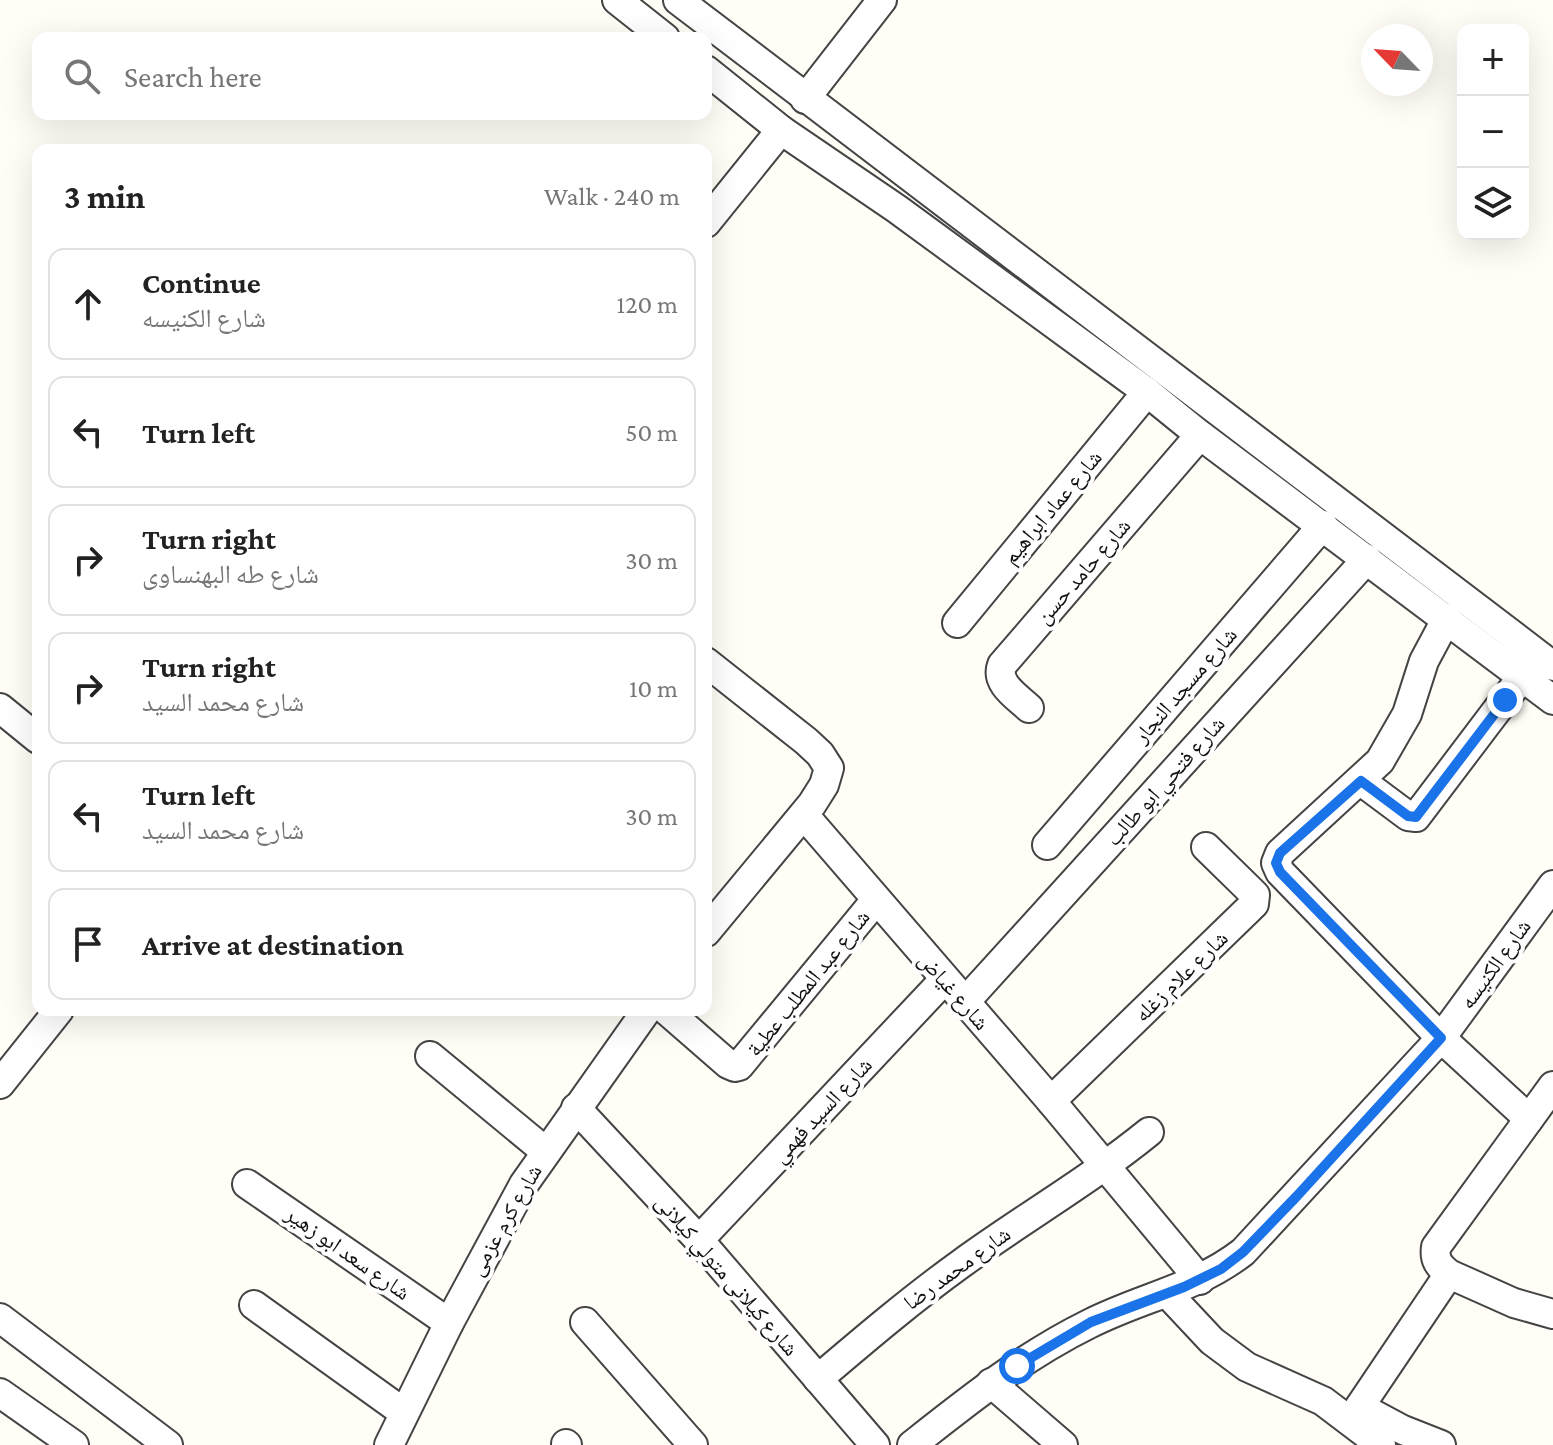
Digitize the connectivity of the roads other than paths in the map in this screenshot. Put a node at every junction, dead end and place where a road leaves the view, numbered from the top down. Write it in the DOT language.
graph roads {
  1 [pos="617,0"];
  2 [pos="678,0"];
  3 [pos="882,0"];
  4 [pos="657,32"];
  5 [pos="712,75"];
  6 [pos="805,99"];
  7 [pos="843,127"];
  8 [pos="781,130"];
  9 [pos="819,156"];
  10 [pos="712,216"];
  11 [pos="1147,392"];
  12 [pos="1200,435"];
  13 [pos="1323,525"];
  14 [pos="1367,559"];
  15 [pos="1447,618"];
  16 [pos="957,623"];
  17 [pos="1553,666"];
  18 [pos="712,667"];
  19 [pos="1522,677"];
  20 [pos="1553,700"];
  21 [pos="0,708"];
  22 [pos="1029,708"];
  23 [pos="32,734"];
  24 [pos="1361,781"];
  25 [pos="804,815"];
  26 [pos="1047,845"];
  27 [pos="1206,847"];
  28 [pos="1553,885"];
  29 [pos="876,900"];
  30 [pos="712,916"];
  31 [pos="944,980"];
  32 [pos="964,1003"];
  33 [pos="54,1016"];
  34 [pos="643,1016"];
  35 [pos="673,1016"];
  36 [pos="1441,1038"];
  37 [pos="430,1056"];
  38 [pos="0,1084"];
  39 [pos="1553,1086"];
  40 [pos="1051,1101"];
  41 [pos="576,1108"];
  42 [pos="1529,1119"];
  43 [pos="1149,1132"];
  44 [pos="545,1151"];
  45 [pos="1105,1168"];
  46 [pos="247,1184"];
  47 [pos="699,1240"];
  48 [pos="1442,1265"];
  49 [pos="1200,1280"];
  50 [pos="1167,1293"];
  51 [pos="254,1305"];
  52 [pos="1553,1314"];
  53 [pos="0,1318"];
  54 [pos="585,1322"];
  55 [pos="449,1323"];
  56 [pos="818,1379"];
  57 [pos="991,1383"];
  58 [pos="0,1393"];
  59 [pos="1355,1414"];
  60 [pos="398,1434"];
  61 [pos="930,1440"];
  62 [pos="74,1445"];
  63 [pos="168,1445"];
  64 [pos="693,1445"];
  65 [pos="875,1445"];
  66 [pos="1063,1445"];
  67 [pos="1381,1445"];
  68 [pos="1441,1445"];
  1 -- 4 [label="street"];
  2 -- 6 [label="street"];
  3 -- 6 [label="street"];
  5 -- 8 [label="street"];
  6 -- 7 [label="street"];
  7 -- 9 [label="street"];
  7 -- 17 [label="street"];
  8 -- 9 [label="street"];
  8 -- 10 [label="street"];
  9 -- 11 [label="street"];
  11 -- 12 [label="street"];
  11 -- 16 [label="street, شارع عماد ابراهيم"];
  12 -- 13 [label="street"];
  12 -- 22 [label="street, شارع حامد حسن"];
  13 -- 14 [label="street"];
  13 -- 26 [label="street, شارع مسجد النجار"];
  14 -- 15 [label="street"];
  14 -- 32 [label="street, شارع فتحي ابو طالب"];
  15 -- 19 [label="street"];
  15 -- 24 [label="street"];
  18 -- 25 [label="street"];
  19 -- 20 [label="street"];
  19 -- 24 [label="street"];
  21 -- 23 [label="street"];
  24 -- 36 [label="street"];
  25 -- 29 [label="street, شارع غياض"];
  25 -- 30 [label="street"];
  27 -- 40 [label="street, شارع علام زغله"];
  28 -- 36 [label="street, شارع الكنيسه"];
  29 -- 31 [label="street, شارع غياض"];
  29 -- 35 [label="street, شارع عبد المطلب عطية"];
  31 -- 32 [label="street, شارع غياض"];
  31 -- 47 [label="street, شارع السيد فهمي"];
  32 -- 40 [label="street, شارع غياض"];
  33 -- 38 [label="street"];
  34 -- 41 [label="street, شارع كرم عزمى"];
  36 -- 42 [label="street"];
  36 -- 49 [label="street, شارع الكنيسه"];
  37 -- 44 [label="street"];
  39 -- 42 [label="street"];
  40 -- 45 [label="street, شارع غياض"];
  41 -- 44 [label="street, شارع كرم عزمى"];
  41 -- 47 [label="street, شارع كيلانى متولي كيلانى"];
  42 -- 48 [label="street"];
  43 -- 45 [label="street"];
  44 -- 55 [label="street, شارع كرم عزمى"];
  45 -- 49 [label="street, شارع غياض"];
  45 -- 56 [label="street, شارع محمد رضا"];
  46 -- 55 [label="street, شارع سعد ابو زهير"];
  47 -- 56 [label="street, شارع كيلانى متولي كيلانى"];
  48 -- 52 [label="street"];
  48 -- 59 [label="street"];
  49 -- 50 [label="street, شارع الكنيسه"];
  50 -- 57 [label="street, شارع الكنيسه"];
  50 -- 59 [label="street"];
  51 -- 60 [label="street"];
  53 -- 63 [label="street"];
  54 -- 64 [label="street"];
  55 -- 60 [label="street, شارع كرم عزمى"];
  56 -- 65 [label="street, شارع كيلانى متولي كيلانى"];
  57 -- 61 [label="street, شارع الكنيسه"];
  57 -- 66 [label="street"];
  58 -- 62 [label="street"];
  59 -- 67 [label="street"];
  59 -- 68 [label="street"];
}
